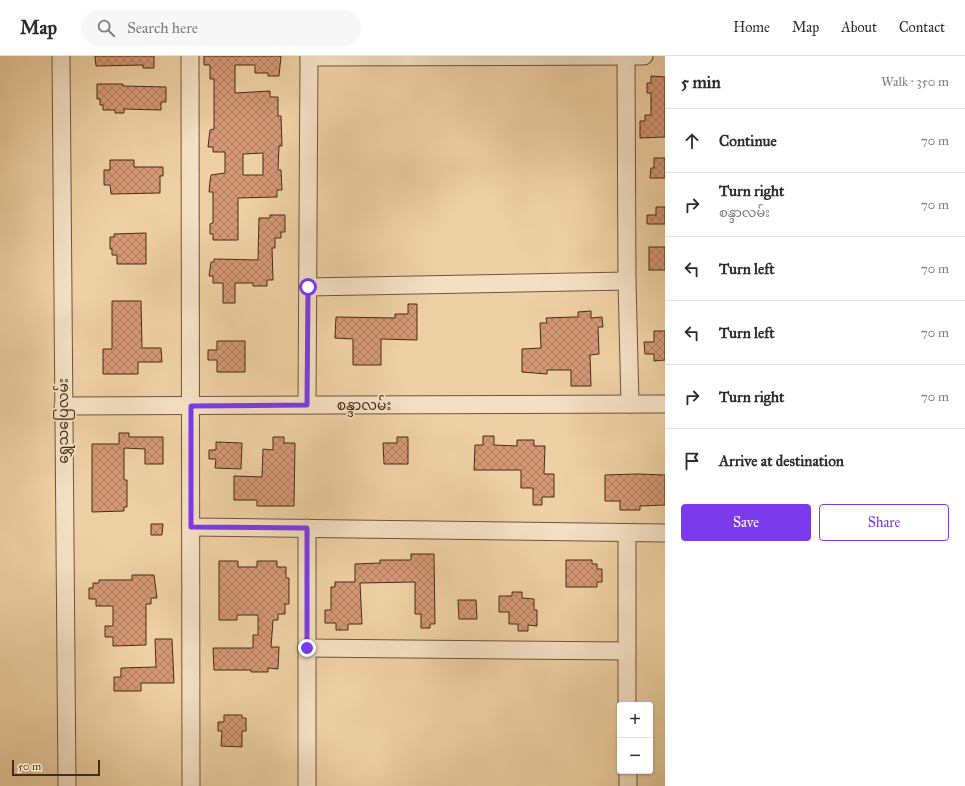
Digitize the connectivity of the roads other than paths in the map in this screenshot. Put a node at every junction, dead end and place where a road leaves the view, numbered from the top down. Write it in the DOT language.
graph roads {
  1 [pos="61,56"];
  2 [pos="190,56"];
  3 [pos="626,56"];
  4 [pos="644,56"];
  5 [pos="310,57"];
  6 [pos="627,281"];
  7 [pos="308,287"];
  8 [pos="630,404"];
  9 [pos="665,404"];
  10 [pos="307,405"];
  11 [pos="63,406"];
  12 [pos="191,406"];
  13 [pos="191,527"];
  14 [pos="307,528"];
  15 [pos="627,533"];
  16 [pos="665,533"];
  17 [pos="307,648"];
  18 [pos="627,651"];
  19 [pos="627,702"];
  20 [pos="628,774"];
  21 [pos="67,786"];
  22 [pos="191,786"];
  23 [pos="307,786"];
  24 [pos="628,786"];
  1 -- 11 [label="street, ရွှေသပြေလမ်း"];
  2 -- 12 [label="street"];
  3 -- 4 [label="street"];
  3 -- 5 [label="street"];
  3 -- 6 [label="street"];
  5 -- 7 [label="street"];
  6 -- 7 [label="street"];
  6 -- 8 [label="street"];
  7 -- 10 [label="street"];
  8 -- 9 [label="street, စန္ဒာလမ်း"];
  8 -- 10 [label="street, စန္ဒာလမ်း"];
  10 -- 12 [label="street, စန္ဒာလမ်း"];
  11 -- 12 [label="street, စန္ဒာလမ်း"];
  11 -- 21 [label="street, ရွှေသပြေလမ်း"];
  12 -- 13 [label="street"];
  13 -- 14 [label="street"];
  13 -- 22 [label="street"];
  14 -- 15 [label="street"];
  14 -- 17 [label="street"];
  15 -- 16 [label="street"];
  15 -- 18 [label="street"];
  17 -- 18 [label="street"];
  17 -- 23 [label="street"];
  18 -- 19 [label="street"];
  20 -- 24 [label="street"];
}
